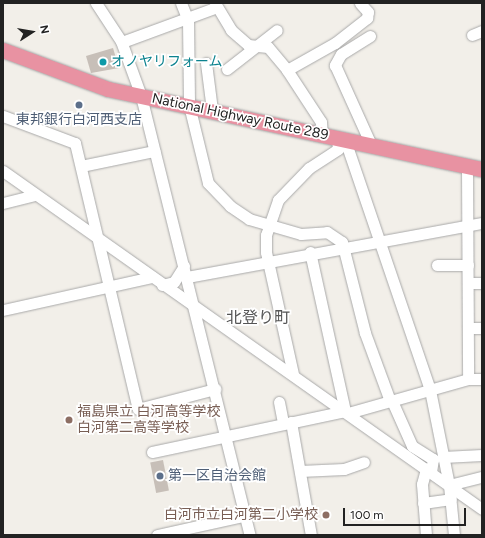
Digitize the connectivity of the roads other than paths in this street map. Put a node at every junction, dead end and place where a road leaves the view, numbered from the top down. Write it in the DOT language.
graph roads {
  1 [pos="96,3"];
  2 [pos="181,3"];
  3 [pos="360,3"];
  4 [pos="216,5"];
  5 [pos="188,20"];
  6 [pos="277,30"];
  7 [pos="370,36"];
  8 [pos="122,42"];
  9 [pos="258,46"];
  10 [pos="3,50"];
  11 [pos="206,63"];
  12 [pos="226,69"];
  13 [pos="287,70"];
  14 [pos="141,96"];
  15 [pos="189,105"];
  16 [pos="212,110"];
  17 [pos="3,116"];
  18 [pos="334,138"];
  19 [pos="372,147"];
  20 [pos="154,151"];
  21 [pos="81,166"];
  22 [pos="475,168"];
  23 [pos="3,172"];
  24 [pos="35,195"];
  25 [pos="3,203"];
  26 [pos="468,222"];
  27 [pos="482,222"];
  28 [pos="269,224"];
  29 [pos="99,240"];
  30 [pos="377,240"];
  31 [pos="344,247"];
  32 [pos="310,252"];
  33 [pos="268,261"];
  34 [pos="437,265"];
  35 [pos="468,265"];
  36 [pos="184,266"];
  37 [pos="152,277"];
  38 [pos="188,277"];
  39 [pos="468,283"];
  40 [pos="482,283"];
  41 [pos="110,285"];
  42 [pos="162,285"];
  43 [pos="195,309"];
  44 [pos="3,310"];
  45 [pos="468,328"];
  46 [pos="482,328"];
  47 [pos="293,374"];
  48 [pos="468,379"];
  49 [pos="482,379"];
  50 [pos="215,389"];
  51 [pos="430,390"];
  52 [pos="391,401"];
  53 [pos="279,402"];
  54 [pos="346,412"];
  55 [pos="287,422"];
  56 [pos="226,437"];
  57 [pos="152,452"];
  58 [pos="482,455"];
  59 [pos="444,457"];
  60 [pos="364,462"];
  61 [pos="428,470"];
  62 [pos="300,471"];
  63 [pos="482,477"];
  64 [pos="449,485"];
  65 [pos="451,499"];
  66 [pos="423,503"];
  67 [pos="482,509"];
  68 [pos="247,515"];
  69 [pos="202,530"];
  70 [pos="157,535"];
  71 [pos="250,535"];
  72 [pos="311,535"];
  73 [pos="426,535"];
  74 [pos="454,535"];
  1 -- 8 [label="street"];
  2 -- 5 [label="street"];
  3 -- 13 [label="street"];
  4 -- 5 [label="street"];
  4 -- 9 [label="street"];
  5 -- 8 [label="street"];
  5 -- 15 [label="street"];
  6 -- 9 [label="street"];
  7 -- 19 [label="street"];
  8 -- 14 [label="street"];
  9 -- 12 [label="street"];
  9 -- 13 [label="street"];
  10 -- 14 [label="highway, National Highway Route 289"];
  11 -- 16 [label="street"];
  13 -- 18 [label="street"];
  14 -- 15 [label="highway, National Highway Route 289"];
  14 -- 20 [label="street"];
  15 -- 16 [label="highway, National Highway Route 289"];
  15 -- 28 [label="street"];
  16 -- 18 [label="highway, National Highway Route 289"];
  17 -- 21 [label="street"];
  18 -- 19 [label="highway, National Highway Route 289"];
  18 -- 28 [label="street"];
  18 -- 30 [label="street"];
  19 -- 22 [label="highway, National Highway Route 289"];
  20 -- 21 [label="street"];
  20 -- 36 [label="street"];
  21 -- 29 [label="street"];
  22 -- 26 [label="street"];
  23 -- 24 [label="street"];
  24 -- 25 [label="street"];
  24 -- 29 [label="street"];
  26 -- 27 [label="street"];
  26 -- 30 [label="street"];
  26 -- 35 [label="street"];
  28 -- 31 [label="street"];
  28 -- 33 [label="street"];
  29 -- 37 [label="street"];
  29 -- 41 [label="street"];
  30 -- 31 [label="street"];
  30 -- 51 [label="street"];
  31 -- 32 [label="street"];
  31 -- 52 [label="street"];
  32 -- 33 [label="street"];
  32 -- 54 [label="street"];
  33 -- 38 [label="street"];
  33 -- 47 [label="street"];
  34 -- 35 [label="street"];
  35 -- 39 [label="street"];
  36 -- 38 [label="street"];
  36 -- 42 [label="street"];
  37 -- 41 [label="street"];
  37 -- 42 [label="street"];
  38 -- 43 [label="street"];
  39 -- 40 [label="street"];
  39 -- 45 [label="street"];
  41 -- 44 [label="street"];
  41 -- 50 [label="street"];
  42 -- 43 [label="street"];
  43 -- 47 [label="street"];
  43 -- 50 [label="street"];
  45 -- 46 [label="street"];
  45 -- 48 [label="street"];
  47 -- 54 [label="street"];
  48 -- 49 [label="street"];
  48 -- 51 [label="street"];
  50 -- 56 [label="street"];
  51 -- 52 [label="street"];
  51 -- 59 [label="street"];
  52 -- 54 [label="street"];
  52 -- 61 [label="street"];
  53 -- 55 [label="street"];
  54 -- 55 [label="street"];
  54 -- 61 [label="street"];
  55 -- 56 [label="street"];
  55 -- 62 [label="street"];
  56 -- 57 [label="street"];
  56 -- 68 [label="street"];
  58 -- 59 [label="street"];
  59 -- 64 [label="street"];
  60 -- 62 [label="street"];
  61 -- 64 [label="street"];
  61 -- 66 [label="street"];
  62 -- 72 [label="street"];
  63 -- 64 [label="street"];
  64 -- 65 [label="street"];
  64 -- 67 [label="street"];
  65 -- 66 [label="street"];
  65 -- 74 [label="street"];
  66 -- 73 [label="street"];
  68 -- 69 [label="street"];
  68 -- 71 [label="street"];
  69 -- 70 [label="street"];
}
